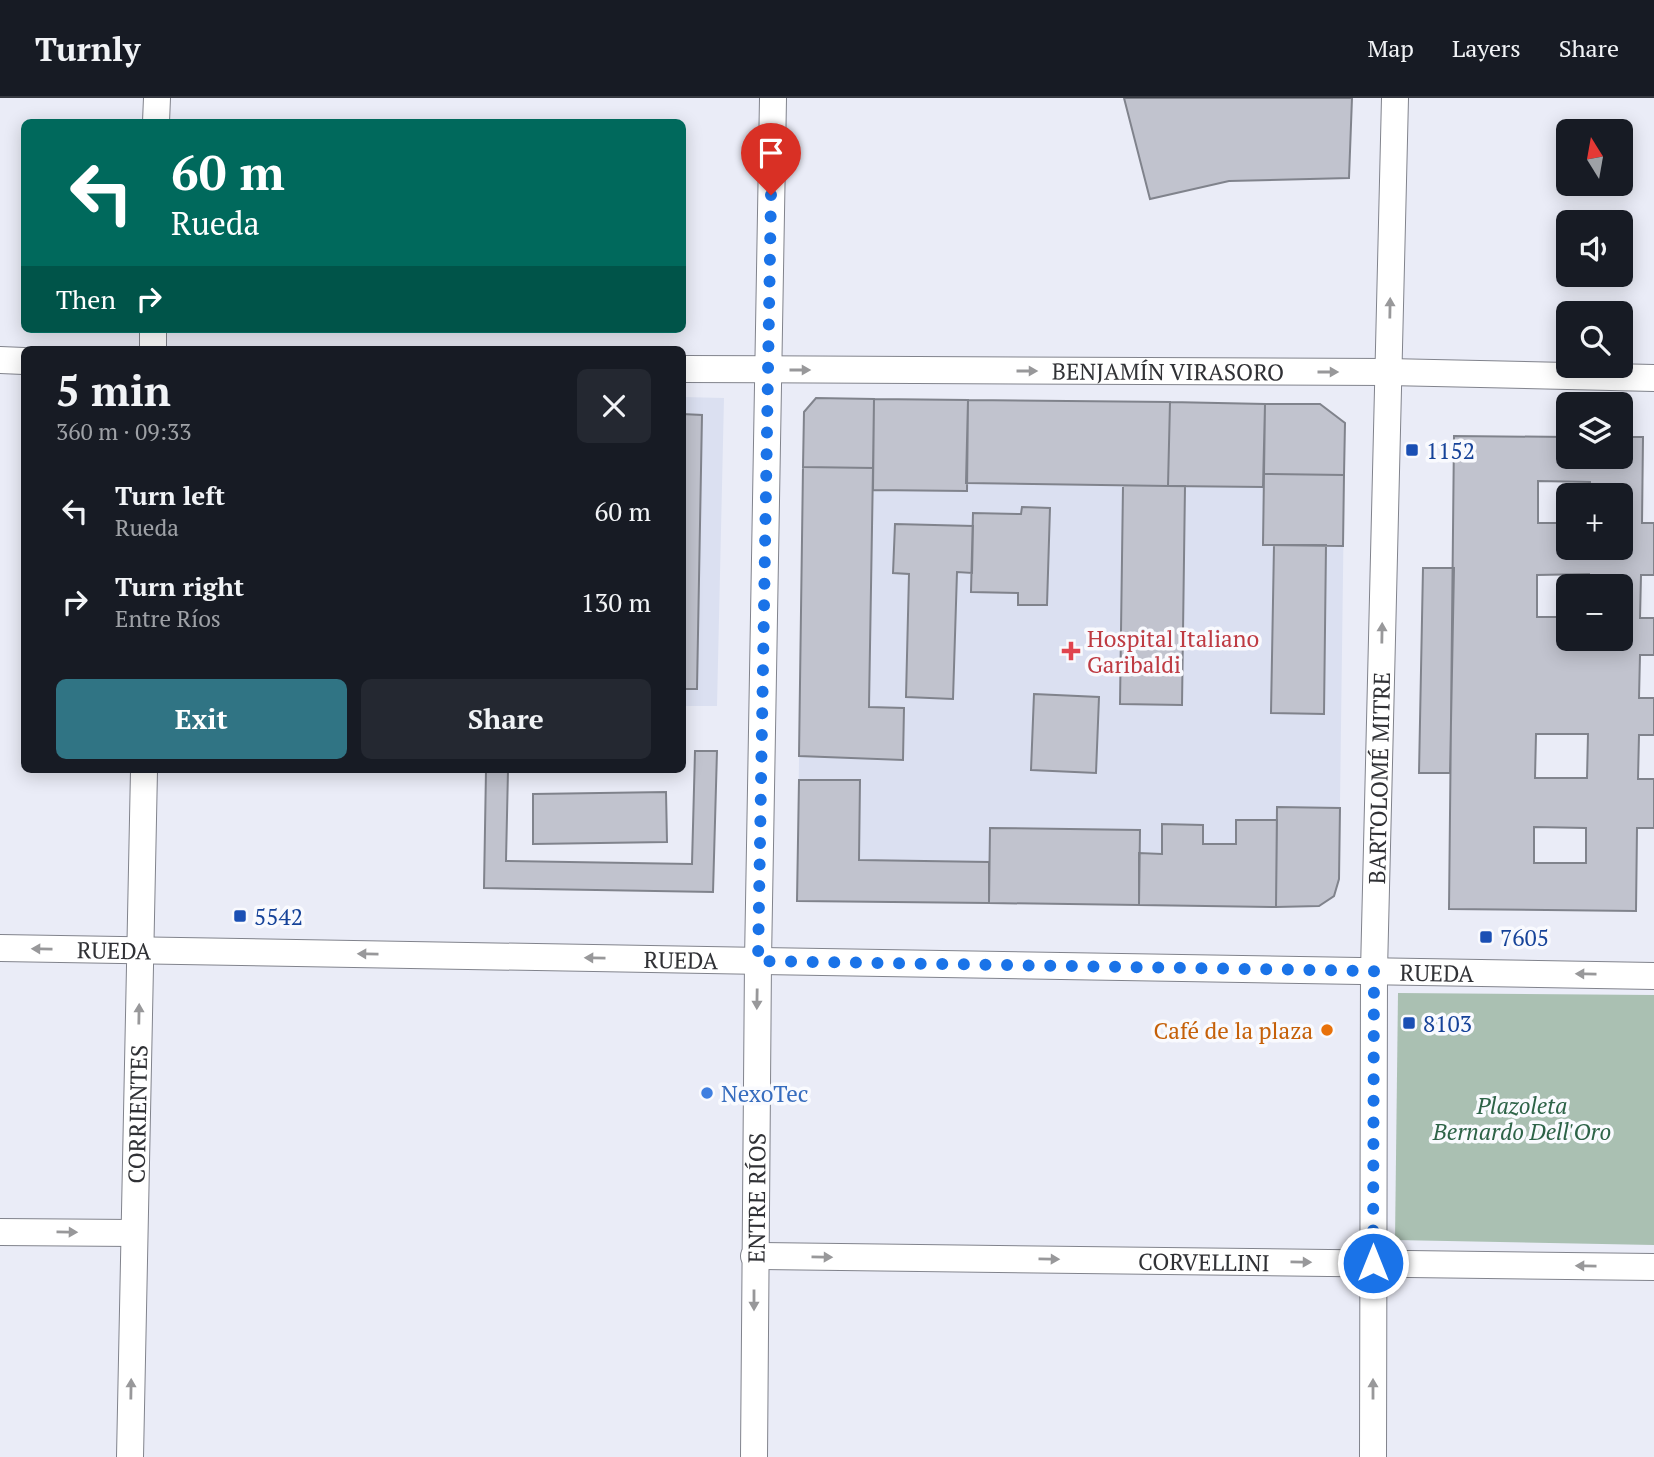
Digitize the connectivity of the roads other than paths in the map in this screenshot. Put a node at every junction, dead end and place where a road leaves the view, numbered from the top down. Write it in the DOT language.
graph roads {
  1 [pos="157,98"];
  2 [pos="773,98"];
  3 [pos="1395,98"];
  4 [pos="156,119"];
  5 [pos="0,360"];
  6 [pos="21,361"];
  7 [pos="686,369"];
  8 [pos="769,370"];
  9 [pos="1388,372"];
  10 [pos="1654,378"];
  11 [pos="144,773"];
  12 [pos="0,948"];
  13 [pos="141,950"];
  14 [pos="758,961"];
  15 [pos="1374,971"];
  16 [pos="1654,976"];
  17 [pos="0,1232"];
  18 [pos="134,1233"];
  19 [pos="754,1256"];
  20 [pos="1373,1263"];
  21 [pos="1654,1267"];
  22 [pos="130,1457"];
  23 [pos="754,1457"];
  24 [pos="1373,1457"];
  1 -- 4 [label="street"];
  2 -- 8 [label="street, ENTRE RÍOS"];
  9 -- 3 [label="street, BARTOLOMÉ MITRE, one-way"];
  5 -- 6 [label="street"];
  7 -- 8 [label="street, BENJAMÍN VIRASORO"];
  8 -- 9 [label="street, BENJAMÍN VIRASORO, one-way"];
  8 -- 14 [label="street, ENTRE RÍOS"];
  9 -- 10 [label="street, BENJAMÍN VIRASORO"];
  15 -- 9 [label="street, BARTOLOMÉ MITRE, one-way"];
  11 -- 13 [label="street, CORRIENTES"];
  13 -- 12 [label="street, RUEDA, one-way"];
  14 -- 13 [label="street, RUEDA, one-way"];
  18 -- 13 [label="street, CORRIENTES, one-way"];
  14 -- 15 [label="street, RUEDA"];
  14 -- 19 [label="street, ENTRE RÍOS, one-way"];
  16 -- 15 [label="street, RUEDA, one-way"];
  15 -- 20 [label="street, BARTOLOMÉ MITRE"];
  17 -- 18 [label="street, one-way"];
  22 -- 18 [label="street, CORRIENTES, one-way"];
  19 -- 20 [label="street, CORVELLINI, one-way"];
  19 -- 23 [label="street, ENTRE RÍOS, one-way"];
  21 -- 20 [label="street, CORVELLINI, one-way"];
  24 -- 20 [label="street, BARTOLOMÉ MITRE, one-way"];
}
